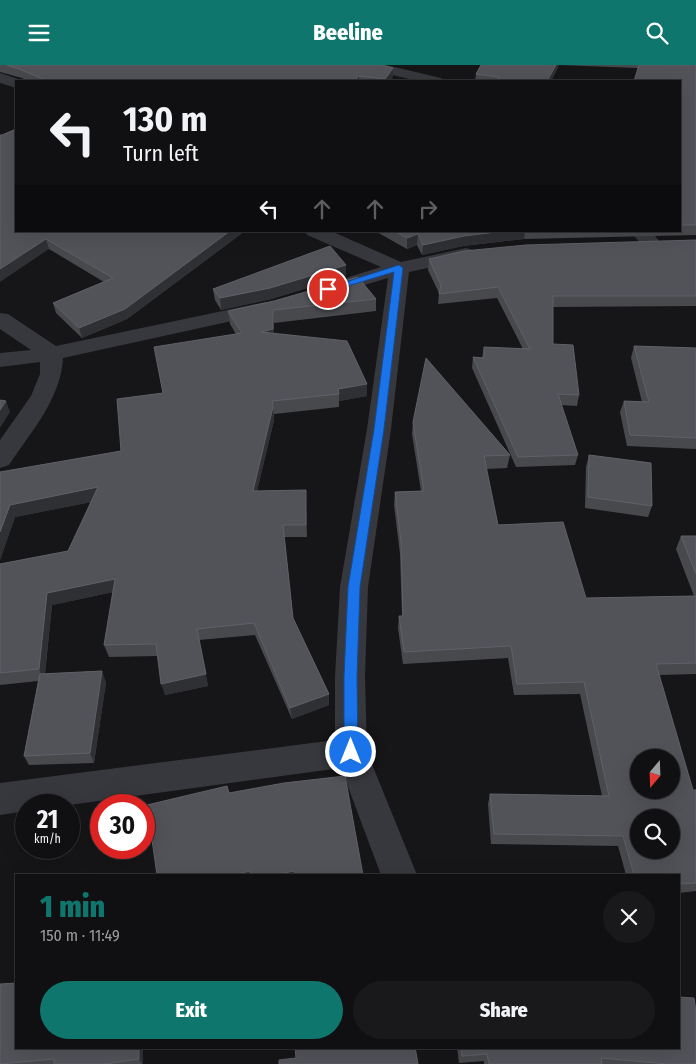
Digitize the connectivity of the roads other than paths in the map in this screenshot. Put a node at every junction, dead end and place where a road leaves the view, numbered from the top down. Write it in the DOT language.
graph roads {
  1 [pos="367,65"];
  2 [pos="0,77"];
  3 [pos="432,80"];
  4 [pos="15,83"];
  5 [pos="316,232"];
  6 [pos="481,252"];
  7 [pos="399,268"];
  8 [pos="0,319"];
  9 [pos="52,353"];
  10 [pos="0,360"];
  11 [pos="0,459"];
  12 [pos="351,752"];
  13 [pos="0,799"];
  14 [pos="399,874"];
  1 -- 3 [label="street"];
  2 -- 4 [label="street"];
  5 -- 7 [label="street"];
  6 -- 7 [label="street"];
  7 -- 9 [label="street"];
  7 -- 12 [label="street"];
  8 -- 9 [label="street"];
  9 -- 10 [label="street"];
  9 -- 11 [label="street"];
  12 -- 13 [label="street"];
  12 -- 14 [label="street"];
}
